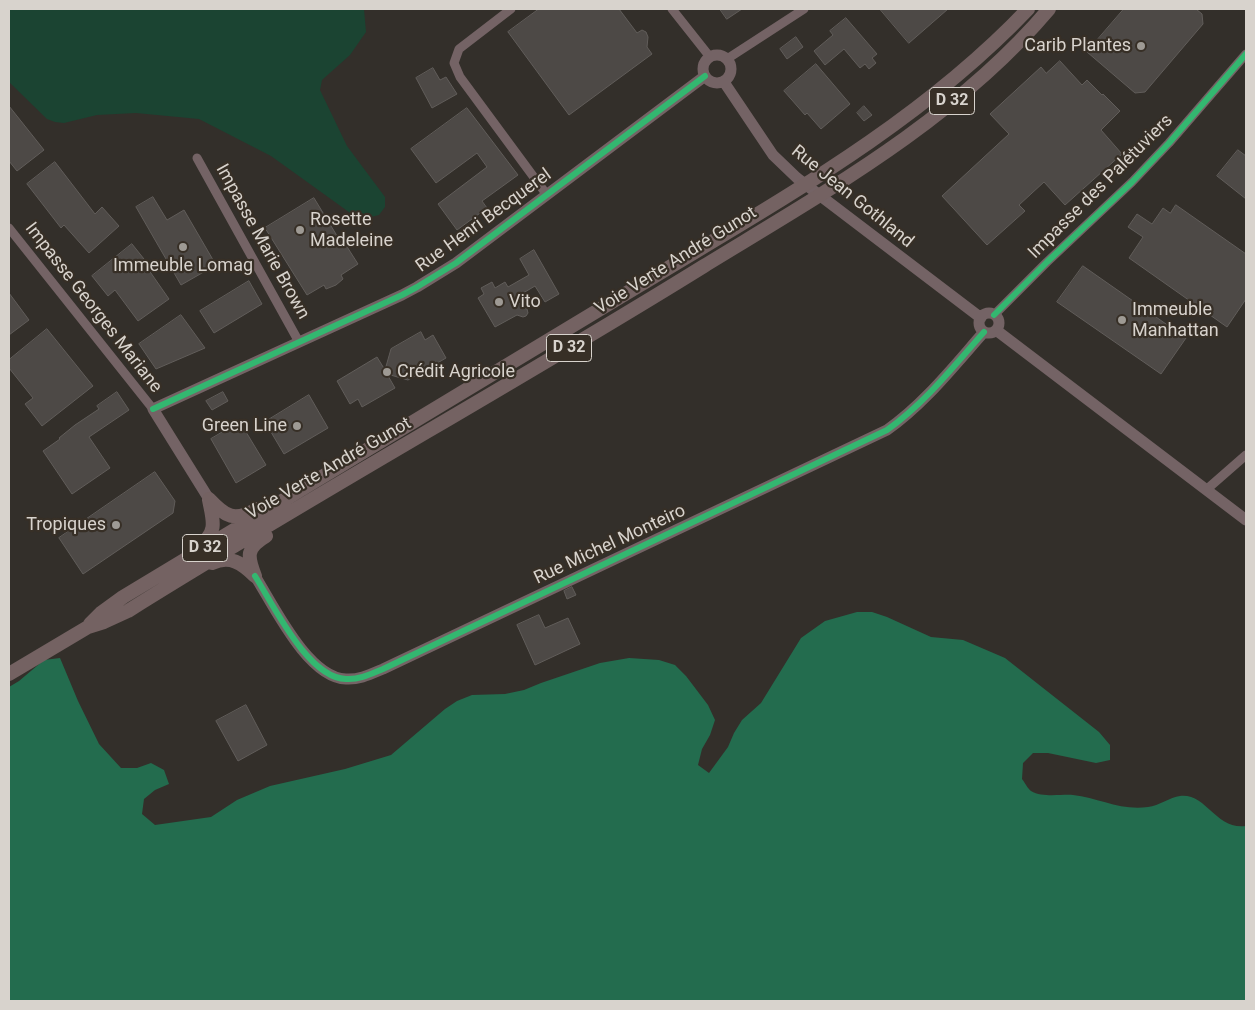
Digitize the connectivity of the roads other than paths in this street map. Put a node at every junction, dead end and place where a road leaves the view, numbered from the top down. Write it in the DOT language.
graph roads {
  1 [pos="511,9"];
  2 [pos="672,9"];
  3 [pos="804,9"];
  4 [pos="1028,9"];
  5 [pos="1049,9"];
  6 [pos="1246,54"];
  7 [pos="710,57"];
  8 [pos="727,59"];
  9 [pos="705,76"];
  10 [pos="724,82"];
  11 [pos="197,158"];
  12 [pos="548,195"];
  13 [pos="9,228"];
  14 [pos="994,315"];
  15 [pos="981,318"];
  16 [pos="996,330"];
  17 [pos="984,332"];
  18 [pos="299,342"];
  19 [pos="152,409"];
  20 [pos="1246,455"];
  21 [pos="328,483"];
  22 [pos="1206,490"];
  23 [pos="209,499"];
  24 [pos="1246,520"];
  25 [pos="172,568"];
  26 [pos="186,575"];
  27 [pos="255,576"];
  28 [pos="88,627"];
  29 [pos="9,674"];
  1 -- 12 [label="street"];
  2 -- 7 [label="street"];
  3 -- 8 [label="street"];
  4 -- 21 [label="main road, Voie Verte André Gunot / D 32"];
  5 -- 21 [label="main road, Voie Verte André Gunot / D 32"];
  6 -- 14 [label="street, Impasse des Palétuviers"];
  7 -- 8 [label="street"];
  7 -- 9 [label="street"];
  8 -- 10 [label="street"];
  9 -- 10 [label="street"];
  9 -- 12 [label="street, Rue Henri Becquerel"];
  10 -- 15 [label="street, Rue Jean Gothland"];
  11 -- 18 [label="street, Impasse Marie Brown"];
  12 -- 18 [label="street, Rue Henri Becquerel"];
  13 -- 19 [label="street, Impasse Georges Mariane"];
  14 -- 15 [label="street"];
  14 -- 16 [label="street"];
  15 -- 17 [label="street"];
  16 -- 17 [label="street"];
  16 -- 22 [label="street"];
  17 -- 27 [label="street, Rue Michel Monteiro"];
  18 -- 19 [label="street, Rue Henri Becquerel"];
  19 -- 23 [label="street"];
  20 -- 22 [label="street"];
  21 -- 23 [label="main road"];
  21 -- 25 [label="main road, Voie Verte André Gunot / D 32"];
  21 -- 26 [label="main road, Voie Verte André Gunot / D 32"];
  21 -- 27 [label="main road"];
  22 -- 24 [label="street"];
  23 -- 25 [label="main road"];
  25 -- 28 [label="main road, Voie Verte André Gunot / D 32"];
  26 -- 27 [label="main road"];
  26 -- 28 [label="main road, Voie Verte André Gunot / D 32"];
  28 -- 29 [label="main road, Voie Verte André Gunot / D 32"];
}
